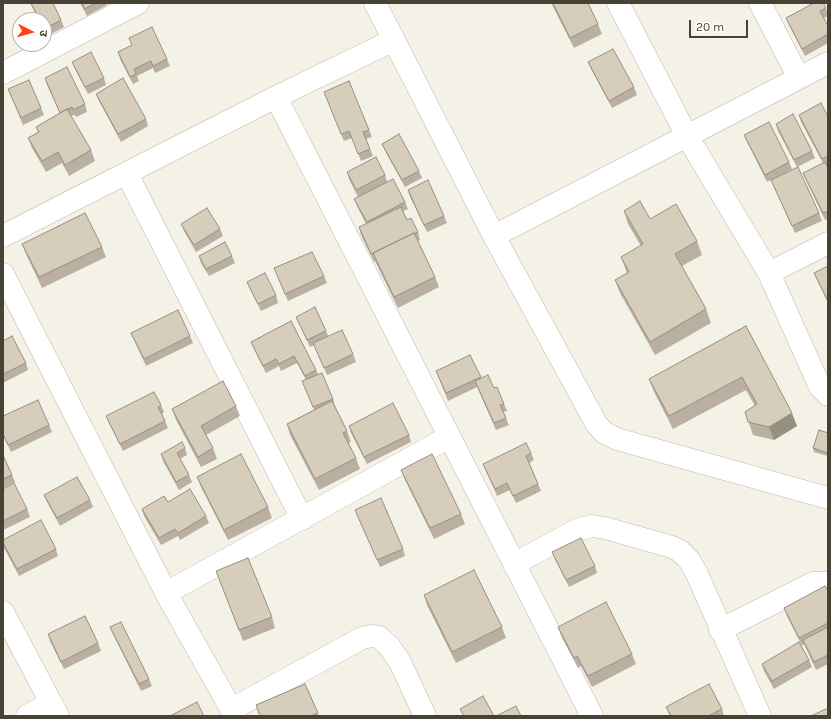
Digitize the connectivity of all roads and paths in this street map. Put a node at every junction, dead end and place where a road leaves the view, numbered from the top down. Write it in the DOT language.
graph roads {
  1 [pos="138,3"];
  2 [pos="375,3"];
  3 [pos="618,3"];
  4 [pos="760,3"];
  5 [pos="394,40"];
  6 [pos="828,63"];
  7 [pos="3,73"];
  8 [pos="799,78"];
  9 [pos="276,97"];
  10 [pos="687,136"];
  11 [pos="127,174"];
  12 [pos="3,236"];
  13 [pos="494,236"];
  14 [pos="828,243"];
  15 [pos="769,273"];
  16 [pos="3,274"];
  17 [pos="828,395"];
  18 [pos="449,437"];
  19 [pos="828,498"];
  20 [pos="302,519"];
  21 [pos="514,564"];
  22 [pos="828,583"];
  23 [pos="166,593"];
  24 [pos="3,612"];
  25 [pos="720,630"];
  26 [pos="54,710"];
  27 [pos="233,712"];
  28 [pos="27,716"];
  29 [pos="425,716"];
  30 [pos="592,716"];
  31 [pos="760,716"];
  1 -- 7 [label="street"];
  2 -- 5 [label="street"];
  3 -- 10 [label="street"];
  4 -- 8 [label="street"];
  5 -- 9 [label="street"];
  5 -- 13 [label="street"];
  6 -- 8 [label="street"];
  8 -- 10 [label="street"];
  9 -- 11 [label="street"];
  9 -- 18 [label="street"];
  10 -- 13 [label="street"];
  10 -- 15 [label="street"];
  11 -- 12 [label="street"];
  11 -- 20 [label="street"];
  13 -- 19 [label="street"];
  14 -- 15 [label="street"];
  15 -- 17 [label="street"];
  16 -- 23 [label="street"];
  18 -- 20 [label="street"];
  18 -- 21 [label="street"];
  20 -- 23 [label="street"];
  21 -- 25 [label="street"];
  21 -- 30 [label="street"];
  22 -- 25 [label="street"];
  23 -- 27 [label="street"];
  24 -- 26 [label="street"];
  25 -- 31 [label="street"];
  26 -- 28 [label="street"];
  27 -- 29 [label="street"];
}
